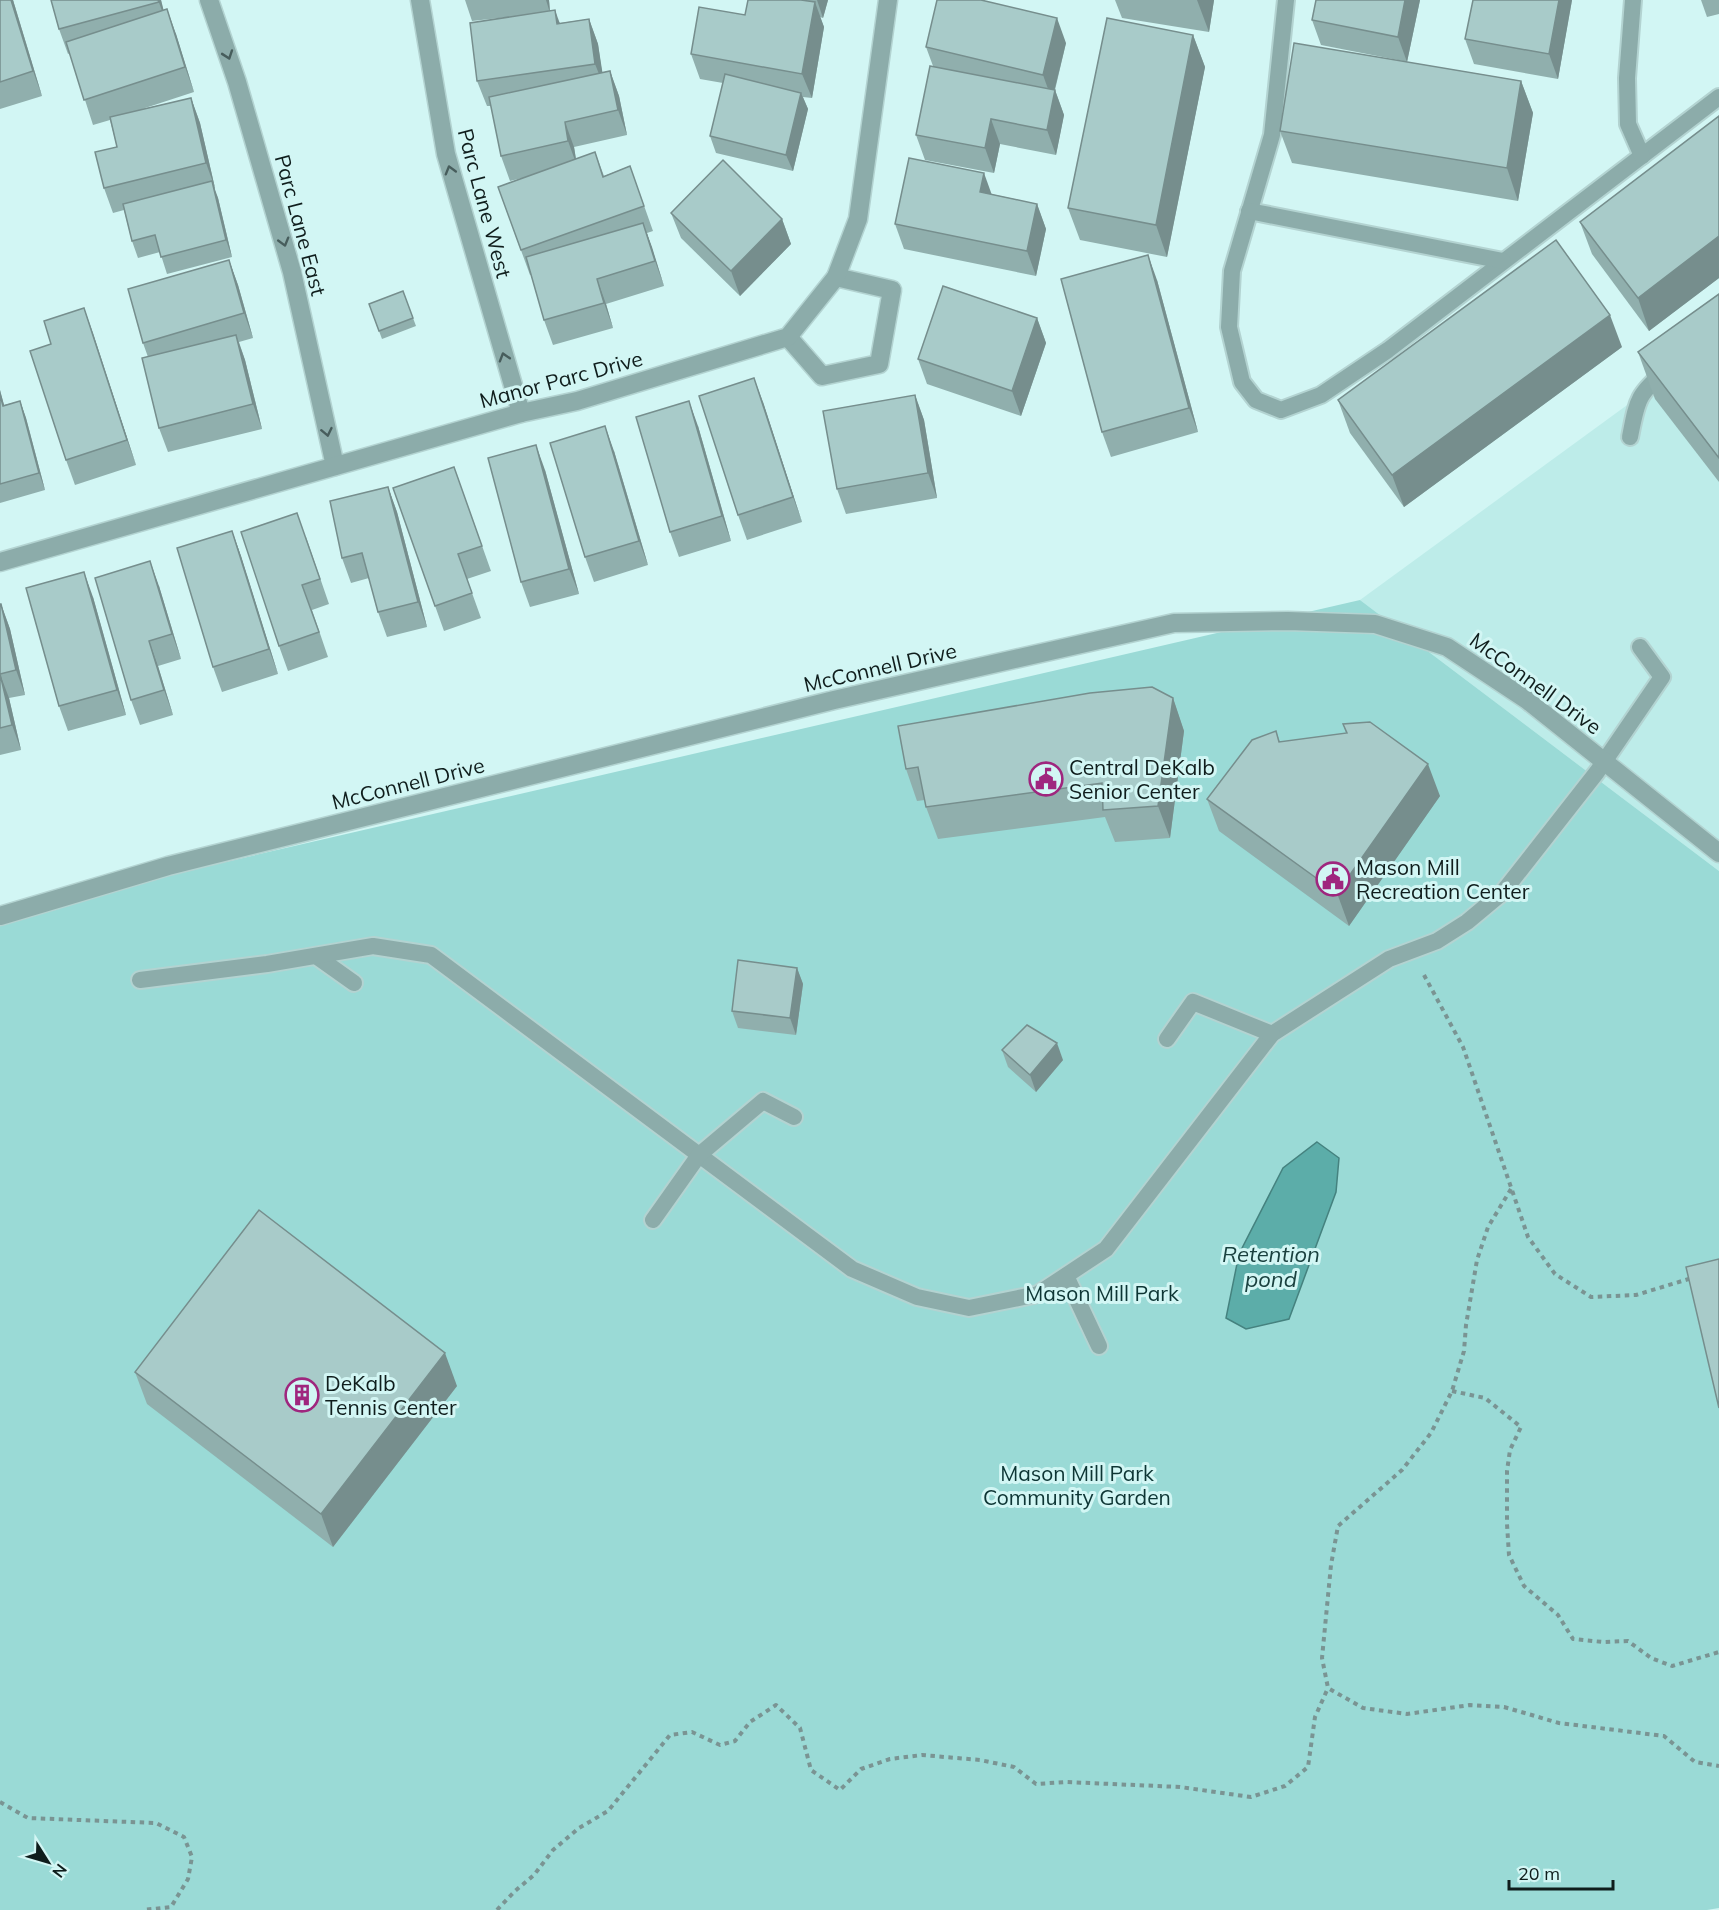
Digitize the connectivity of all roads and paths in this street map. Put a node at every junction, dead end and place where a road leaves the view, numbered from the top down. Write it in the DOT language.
graph roads {
  1 [pos="209,0"];
  2 [pos="420,0"];
  3 [pos="888,0"];
  4 [pos="1286,0"];
  5 [pos="1633,0"];
  6 [pos="1719,97"];
  7 [pos="1642,156"];
  8 [pos="1250,211"];
  9 [pos="1503,261"];
  10 [pos="836,277"];
  11 [pos="788,337"];
  12 [pos="1677,361"];
  13 [pos="521,413"];
  14 [pos="1630,437"];
  15 [pos="335,466"];
  16 [pos="0,562"];
  17 [pos="1640,647"];
  18 [pos="1604,761"];
  19 [pos="1719,853"];
  20 [pos="0,916"];
  21 [pos="316,956"];
  22 [pos="1424,975"];
  23 [pos="140,980"];
  24 [pos="354,983"];
  25 [pos="1272,1034"];
  26 [pos="1167,1039"];
  27 [pos="794,1117"];
  28 [pos="699,1155"];
  29 [pos="1511,1189"];
  30 [pos="652,1221"];
  31 [pos="1066,1276"];
  32 [pos="1699,1276"];
  33 [pos="1099,1346"];
  34 [pos="1452,1391"];
  35 [pos="1719,1653"];
  36 [pos="1328,1689"];
  37 [pos="1719,1766"];
  38 [pos="0,1802"];
  39 [pos="171,1908"];
  40 [pos="143,1910"];
  41 [pos="497,1910"];
  1 -- 15 [label="street, Parc Lane East, one-way"];
  13 -- 2 [label="street, Parc Lane West, one-way"];
  3 -- 10 [label="street"];
  4 -- 8 [label="lane"];
  5 -- 7 [label="lane"];
  6 -- 7 [label="lane"];
  7 -- 9 [label="lane"];
  8 -- 9 [label="lane"];
  8 -- 9 [label="lane"];
  10 -- 11 [label="street"];
  10 -- 11 [label="street"];
  11 -- 13 [label="street, Manor Parc Drive"];
  12 -- 14 [label="lane"];
  13 -- 15 [label="street, Manor Parc Drive"];
  15 -- 16 [label="street, Manor Parc Drive"];
  17 -- 18 [label="lane"];
  18 -- 19 [label="street, McConnell Drive"];
  18 -- 20 [label="street, McConnell Drive"];
  18 -- 25 [label="lane"];
  21 -- 23 [label="lane"];
  21 -- 24 [label="lane"];
  21 -- 28 [label="lane"];
  22 -- 29 [label="path"];
  25 -- 26 [label="lane"];
  25 -- 31 [label="lane"];
  27 -- 28 [label="lane"];
  28 -- 30 [label="lane"];
  28 -- 31 [label="lane"];
  29 -- 32 [label="path"];
  29 -- 34 [label="path"];
  31 -- 33 [label="lane"];
  34 -- 35 [label="path"];
  34 -- 36 [label="path"];
  36 -- 37 [label="path"];
  36 -- 41 [label="path"];
  38 -- 39 [label="path"];
  39 -- 40 [label="path"];
}
